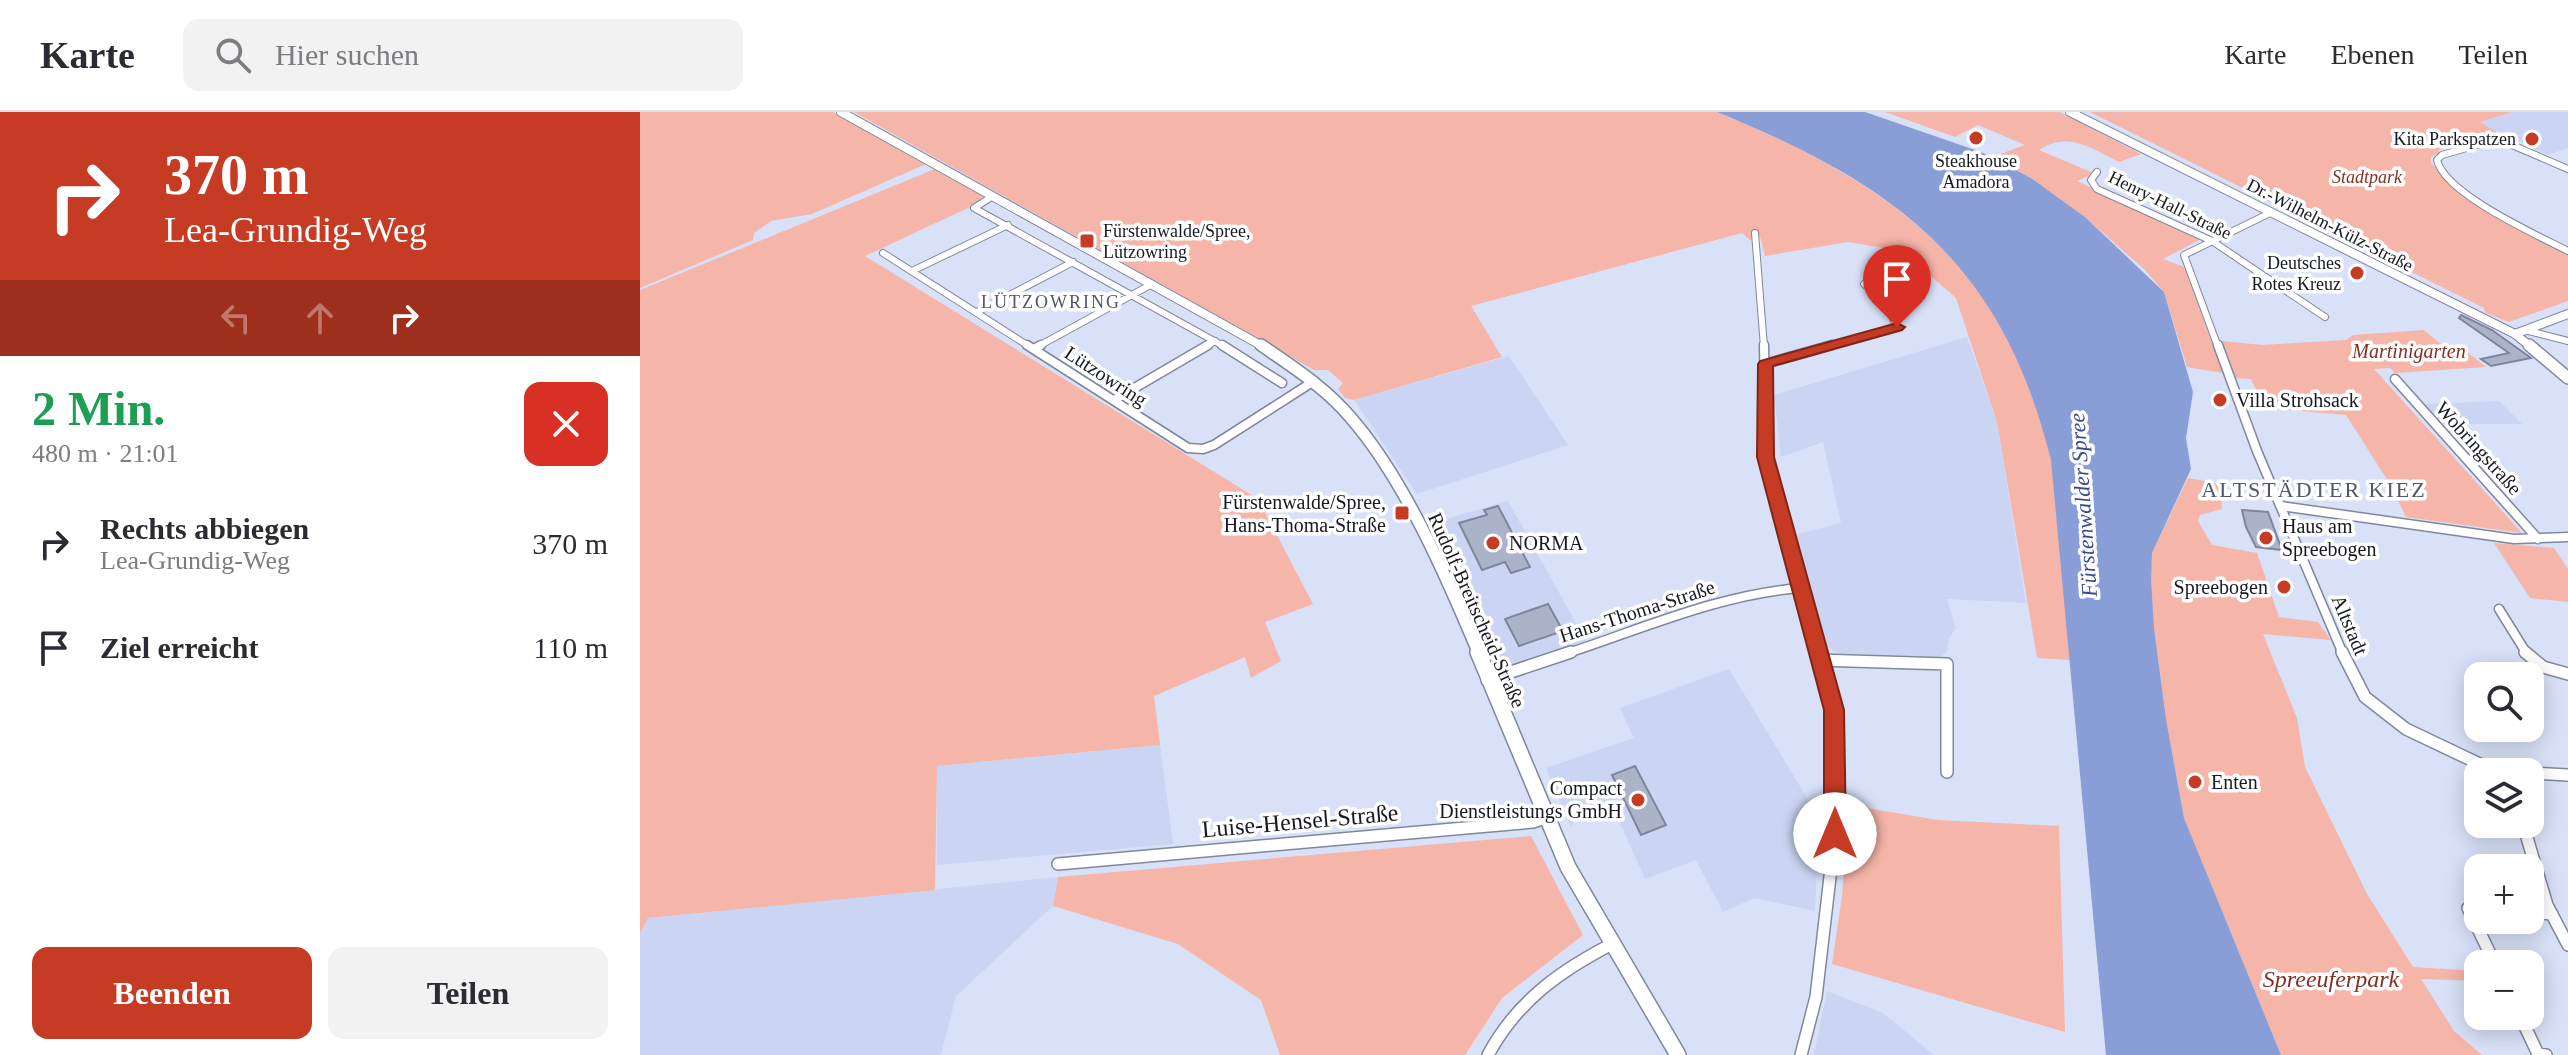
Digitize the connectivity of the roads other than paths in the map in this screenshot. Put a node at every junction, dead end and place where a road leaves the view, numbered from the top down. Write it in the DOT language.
graph roads {
  1 [pos="841,112"];
  2 [pos="2070,112"];
  3 [pos="2568,169"];
  4 [pos="2097,172"];
  5 [pos="993,196"];
  6 [pos="2270,213"];
  7 [pos="1008,225"];
  8 [pos="1755,233"];
  9 [pos="2212,241"];
  10 [pos="2568,251"];
  11 [pos="883,253"];
  12 [pos="1073,262"];
  13 [pos="912,271"];
  14 [pos="1152,284"];
  15 [pos="1864,284"];
  16 [pos="1132,295"];
  17 [pos="977,312"];
  18 [pos="2568,314"];
  19 [pos="2325,317"];
  20 [pos="2520,332"];
  21 [pos="1215,341"];
  22 [pos="2568,341"];
  23 [pos="1034,349"];
  24 [pos="1765,364"];
  25 [pos="2568,378"];
  26 [pos="2395,379"];
  27 [pos="1314,381"];
  28 [pos="1282,383"];
  29 [pos="1114,400"];
  30 [pos="2281,506"];
  31 [pos="2568,537"];
  32 [pos="2538,539"];
  33 [pos="1801,588"];
  34 [pos="2499,609"];
  35 [pos="1819,660"];
  36 [pos="2568,674"];
  37 [pos="1487,680"];
  38 [pos="2464,759"];
  39 [pos="1947,772"];
  40 [pos="2544,773"];
  41 [pos="2568,775"];
  42 [pos="1545,818"];
  43 [pos="2528,838"];
  44 [pos="1058,864"];
  45 [pos="2544,913"];
  46 [pos="2552,914"];
  47 [pos="1614,943"];
  48 [pos="2568,945"];
  49 [pos="2527,1030"];
  50 [pos="1488,1055"];
  51 [pos="1678,1055"];
  52 [pos="1801,1055"];
  53 [pos="2546,1055"];
  1 -- 5 [label="main road, Rudolf-Breitscheid-Straße"];
  2 -- 6 [label="main road, Dr.-Wilhelm-Külz-Straße"];
  3 -- 10 [label="street"];
  4 -- 9 [label="street, Henry-Hall-Straße"];
  5 -- 7 [label="street"];
  5 -- 14 [label="main road, Rudolf-Breitscheid-Straße"];
  6 -- 9 [label="street, Altstadt"];
  6 -- 20 [label="main road, Dr.-Wilhelm-Külz-Straße"];
  7 -- 12 [label="street"];
  7 -- 13 [label="street"];
  8 -- 24 [label="street"];
  9 -- 19 [label="street, Henry-Hall-Straße"];
  9 -- 30 [label="street, Altstadt"];
  11 -- 13 [label="street, Lützowring"];
  12 -- 16 [label="street"];
  12 -- 17 [label="street"];
  13 -- 17 [label="street, Lützowring"];
  14 -- 16 [label="street"];
  14 -- 27 [label="main road, Rudolf-Breitscheid-Straße"];
  15 -- 24 [label="street"];
  16 -- 21 [label="street"];
  16 -- 23 [label="street"];
  17 -- 23 [label="street, Lützowring"];
  18 -- 20 [label="street"];
  20 -- 22 [label="street"];
  20 -- 25 [label="main road, Dr.-Wilhelm-Külz-Straße"];
  21 -- 28 [label="street"];
  21 -- 29 [label="street"];
  23 -- 29 [label="street, Lützowring"];
  24 -- 33 [label="street"];
  26 -- 32 [label="street, Wobringstraße"];
  27 -- 29 [label="street, Lützowring"];
  27 -- 37 [label="main road, Rudolf-Breitscheid-Straße"];
  30 -- 32 [label="street"];
  30 -- 38 [label="street, Altstadt"];
  31 -- 32 [label="street"];
  33 -- 35 [label="street"];
  33 -- 37 [label="street, Hans-Thoma-Straße"];
  34 -- 36 [label="street"];
  35 -- 39 [label="street"];
  35 -- 52 [label="street"];
  37 -- 42 [label="main road, Rudolf-Breitscheid-Straße"];
  40 -- 41 [label="street, Altstadt"];
  42 -- 44 [label="street, Luise-Hensel-Straße"];
  42 -- 47 [label="main road, Rudolf-Breitscheid-Straße"];
  43 -- 46 [label="street"];
  45 -- 46 [label="street"];
  46 -- 48 [label="street"];
  47 -- 50 [label="street"];
  47 -- 51 [label="main road, Rudolf-Breitscheid-Straße"];
  49 -- 53 [label="street"];
}
